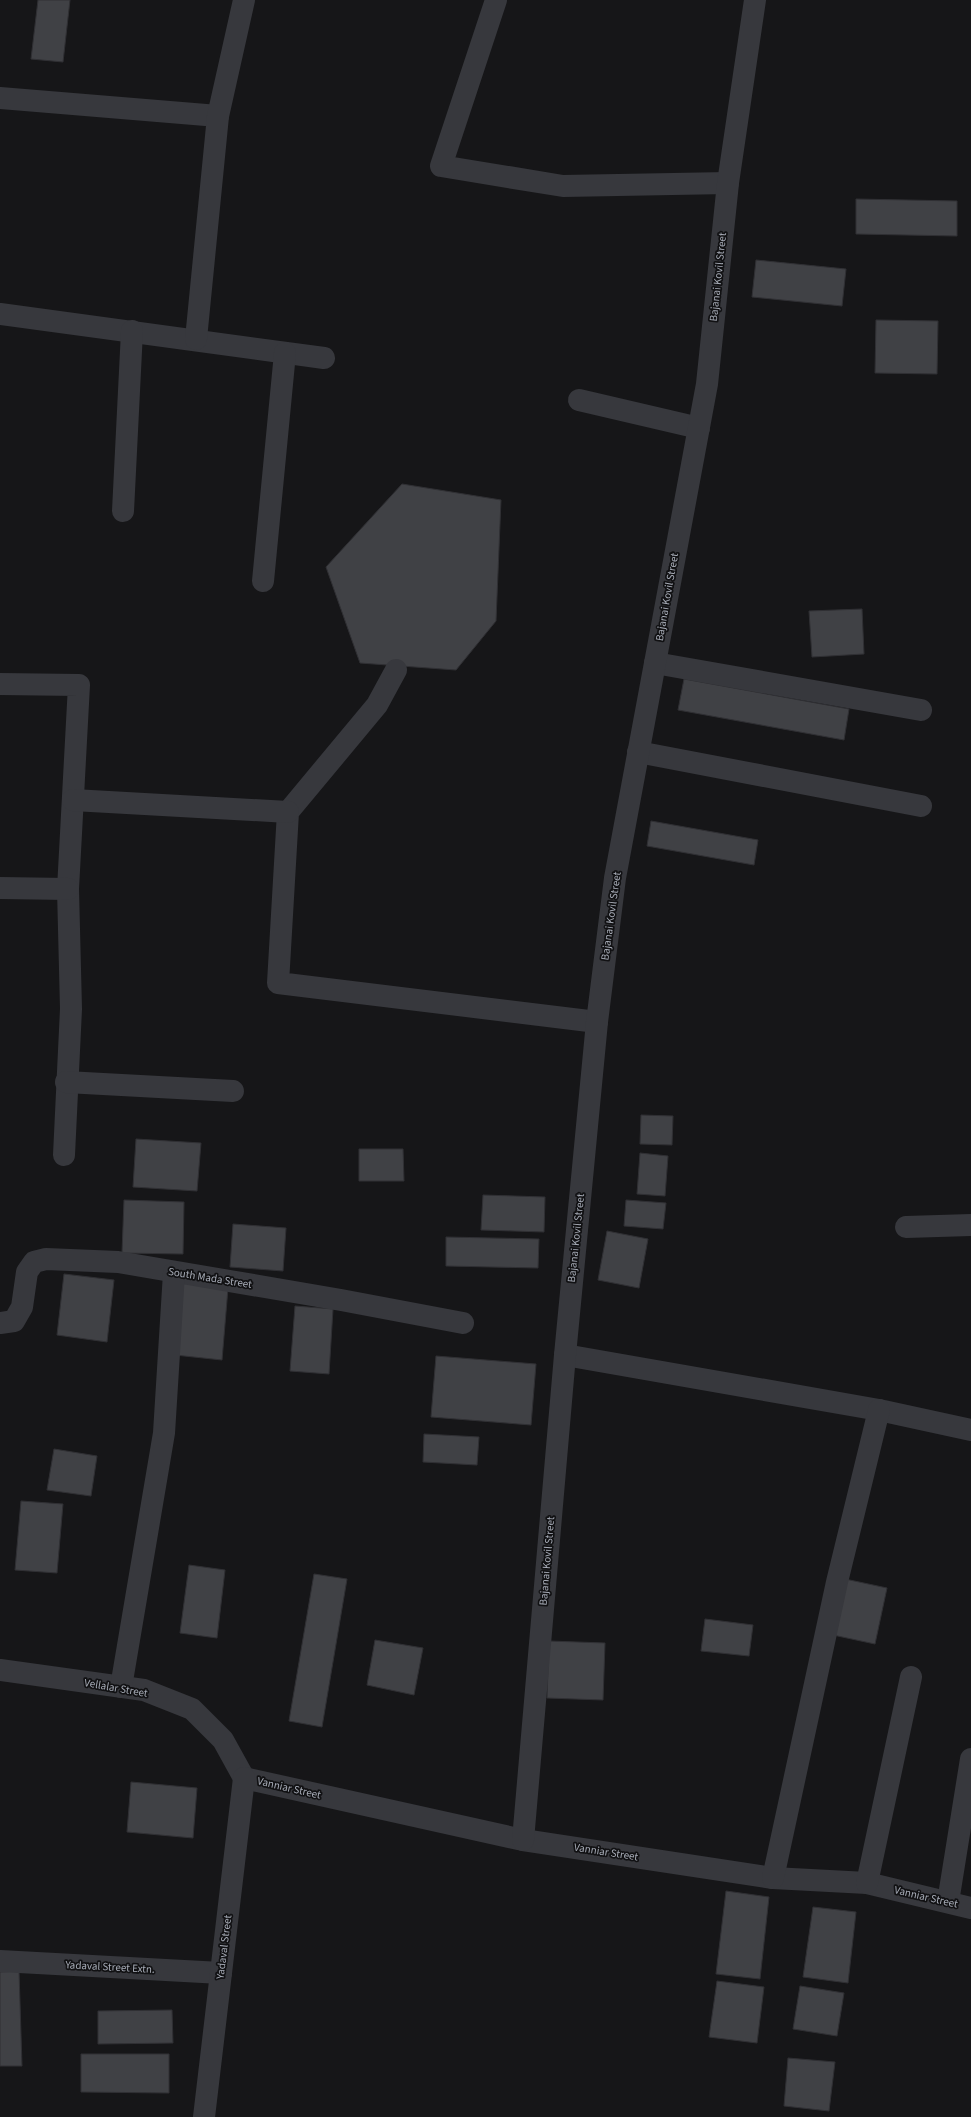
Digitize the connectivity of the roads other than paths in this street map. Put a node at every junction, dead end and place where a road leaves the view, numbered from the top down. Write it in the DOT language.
graph roads {
  1 [pos="244,0"];
  2 [pos="496,0"];
  3 [pos="756,0"];
  4 [pos="0,98"];
  5 [pos="218,116"];
  6 [pos="728,183"];
  7 [pos="0,314"];
  8 [pos="132,331"];
  9 [pos="196,339"];
  10 [pos="286,353"];
  11 [pos="324,358"];
  12 [pos="579,400"];
  13 [pos="699,428"];
  14 [pos="123,511"];
  15 [pos="263,581"];
  16 [pos="655,663"];
  17 [pos="396,670"];
  18 [pos="0,684"];
  19 [pos="921,710"];
  20 [pos="638,752"];
  21 [pos="73,800"];
  22 [pos="921,806"];
  23 [pos="288,812"];
  24 [pos="0,888"];
  25 [pos="68,889"];
  26 [pos="597,1022"];
  27 [pos="66,1082"];
  28 [pos="233,1090"];
  29 [pos="64,1155"];
  30 [pos="971,1225"];
  31 [pos="906,1227"];
  32 [pos="174,1273"];
  33 [pos="0,1323"];
  34 [pos="463,1323"];
  35 [pos="565,1355"];
  36 [pos="879,1410"];
  37 [pos="971,1430"];
  38 [pos="0,1670"];
  39 [pos="911,1677"];
  40 [pos="122,1687"];
  41 [pos="971,1759"];
  42 [pos="244,1778"];
  43 [pos="523,1840"];
  44 [pos="773,1878"];
  45 [pos="867,1883"];
  46 [pos="948,1902"];
  47 [pos="971,1908"];
  48 [pos="0,1961"];
  49 [pos="220,1973"];
  50 [pos="204,2117"];
  1 -- 5 [label="street"];
  2 -- 6 [label="street"];
  3 -- 6 [label="street, Bajanai Kovil Street"];
  4 -- 5 [label="street"];
  5 -- 9 [label="street"];
  6 -- 13 [label="street, Bajanai Kovil Street"];
  7 -- 8 [label="street"];
  8 -- 9 [label="street"];
  8 -- 14 [label="street"];
  9 -- 10 [label="street"];
  10 -- 11 [label="street"];
  10 -- 15 [label="street"];
  12 -- 13 [label="street"];
  13 -- 16 [label="street, Bajanai Kovil Street"];
  16 -- 19 [label="street"];
  16 -- 20 [label="street, Bajanai Kovil Street"];
  17 -- 23 [label="street"];
  18 -- 21 [label="street"];
  20 -- 22 [label="street"];
  20 -- 26 [label="street, Bajanai Kovil Street"];
  21 -- 23 [label="street"];
  21 -- 25 [label="street"];
  23 -- 26 [label="street"];
  24 -- 25 [label="street"];
  25 -- 27 [label="street"];
  26 -- 35 [label="street, Bajanai Kovil Street"];
  27 -- 28 [label="street"];
  27 -- 29 [label="street"];
  30 -- 31 [label="street"];
  32 -- 33 [label="street, South Mada Street"];
  32 -- 34 [label="street, South Mada Street"];
  32 -- 40 [label="street"];
  35 -- 36 [label="street"];
  35 -- 43 [label="street, Bajanai Kovil Street"];
  36 -- 37 [label="street"];
  36 -- 44 [label="street"];
  38 -- 40 [label="street, Vellalar Street"];
  39 -- 45 [label="street"];
  40 -- 42 [label="street, Vellalar Street"];
  41 -- 46 [label="street"];
  42 -- 43 [label="street, Vanniar Street"];
  42 -- 49 [label="street, Yadaval Street"];
  43 -- 44 [label="street, Vanniar Street"];
  44 -- 45 [label="street, Vanniar Street"];
  45 -- 46 [label="street, Vanniar Street"];
  46 -- 47 [label="street, Vanniar Street"];
  48 -- 49 [label="street, Yadaval Street Extn."];
  49 -- 50 [label="street, Yadaval Street"];
}
